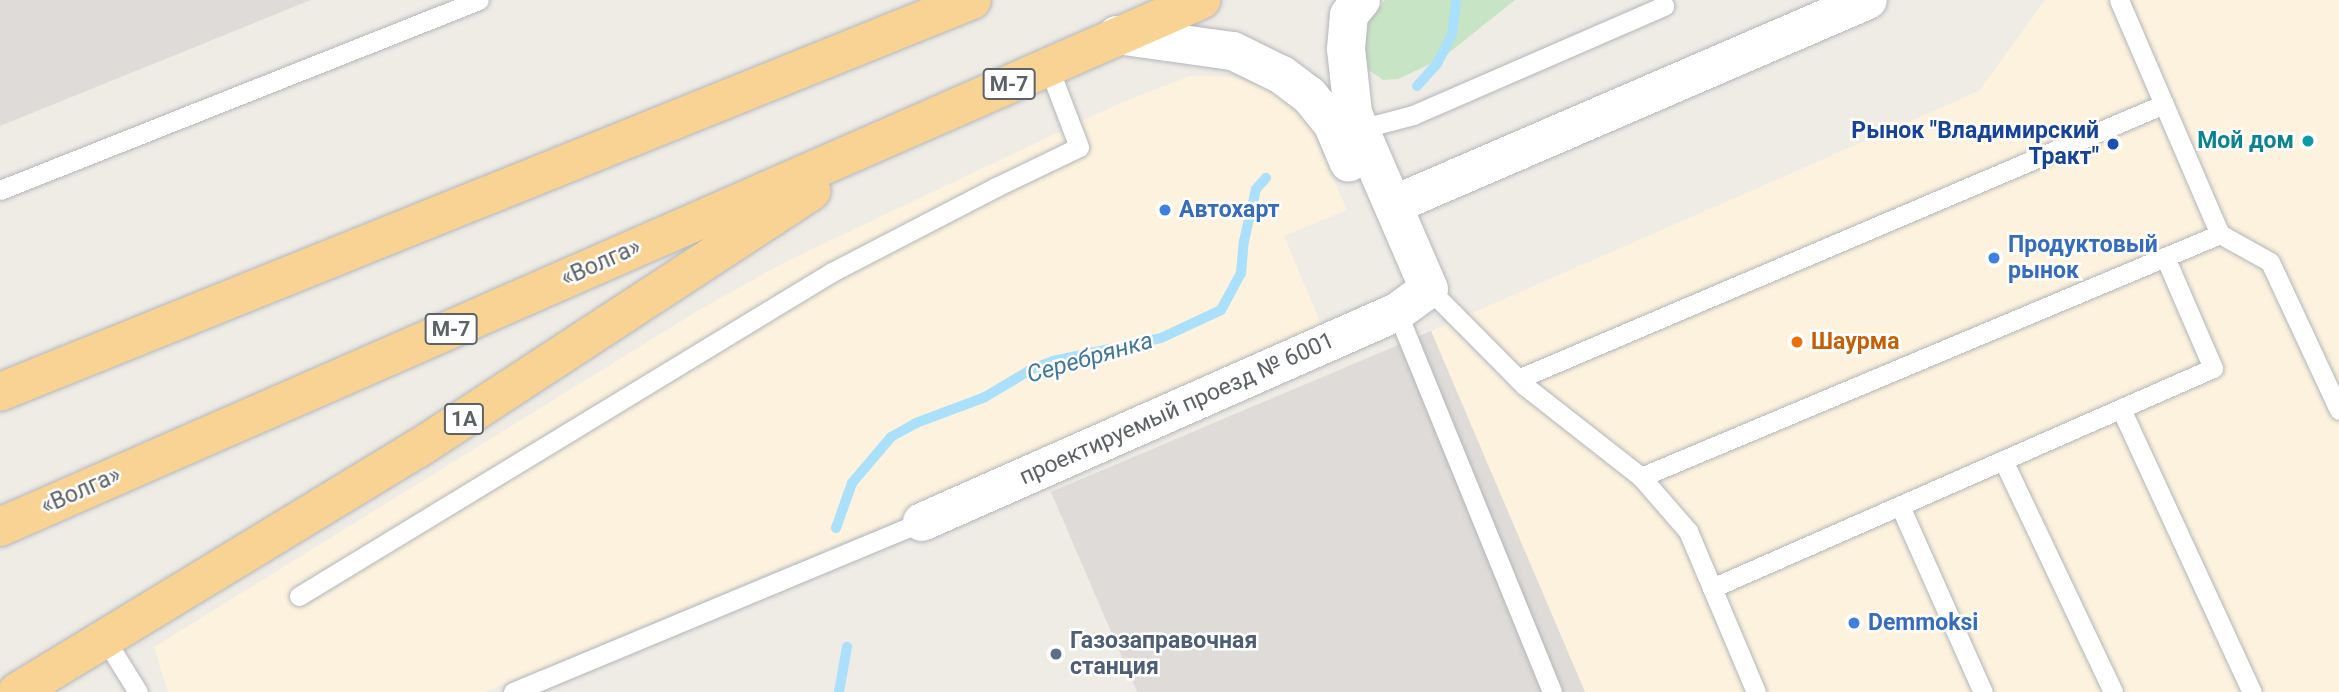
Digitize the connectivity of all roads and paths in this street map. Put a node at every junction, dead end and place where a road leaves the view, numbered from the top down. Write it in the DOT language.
graph roads {
  1 [pos="479,0"];
  2 [pos="972,0"];
  3 [pos="1201,0"];
  4 [pos="1361,0"];
  5 [pos="1868,0"];
  6 [pos="2119,0"];
  7 [pos="1664,6"];
  8 [pos="1117,35"];
  9 [pos="1048,66"];
  10 [pos="2164,104"];
  11 [pos="1360,129"];
  12 [pos="901,132"];
  13 [pos="0,190"];
  14 [pos="1393,205"];
  15 [pos="2220,234"];
  16 [pos="2165,257"];
  17 [pos="1412,301"];
  18 [pos="1518,379"];
  19 [pos="0,392"];
  20 [pos="2121,410"];
  21 [pos="2339,410"];
  22 [pos="2003,460"];
  23 [pos="1641,477"];
  24 [pos="1900,506"];
  25 [pos="922,522"];
  26 [pos="0,527"];
  27 [pos="1712,588"];
  28 [pos="299,596"];
  29 [pos="105,639"];
  30 [pos="17,692"];
  31 [pos="138,692"];
  32 [pos="513,692"];
  33 [pos="1552,692"];
  34 [pos="1755,692"];
  35 [pos="1983,692"];
  36 [pos="2113,692"];
  37 [pos="2252,692"];
  1 -- 13 [label="lane"];
  2 -- 19 [label="highway"];
  3 -- 8 [label="highway, «Волга» / М-7"];
  4 -- 11 [label="street"];
  5 -- 14 [label="street"];
  6 -- 10 [label="lane"];
  7 -- 11 [label="lane"];
  8 -- 9 [label="highway, «Волга» / М-7"];
  8 -- 17 [label="street"];
  9 -- 12 [label="highway, «Волга» / М-7"];
  9 -- 28 [label="lane"];
  10 -- 15 [label="lane"];
  10 -- 18 [label="lane"];
  11 -- 14 [label="street"];
  12 -- 26 [label="highway, «Волга» / М-7"];
  12 -- 29 [label="highway, 1A"];
  14 -- 17 [label="street"];
  15 -- 16 [label="lane"];
  15 -- 21 [label="lane"];
  16 -- 20 [label="lane"];
  16 -- 23 [label="lane"];
  17 -- 18 [label="lane"];
  17 -- 25 [label="street, проектируемый проезд № 6001"];
  17 -- 33 [label="lane"];
  18 -- 23 [label="lane"];
  20 -- 22 [label="lane"];
  20 -- 37 [label="lane"];
  22 -- 24 [label="lane"];
  22 -- 36 [label="lane"];
  23 -- 27 [label="lane"];
  24 -- 27 [label="lane"];
  24 -- 35 [label="lane"];
  25 -- 32 [label="lane"];
  27 -- 34 [label="lane"];
  29 -- 30 [label="highway, 1A"];
  29 -- 31 [label="lane"];
}
